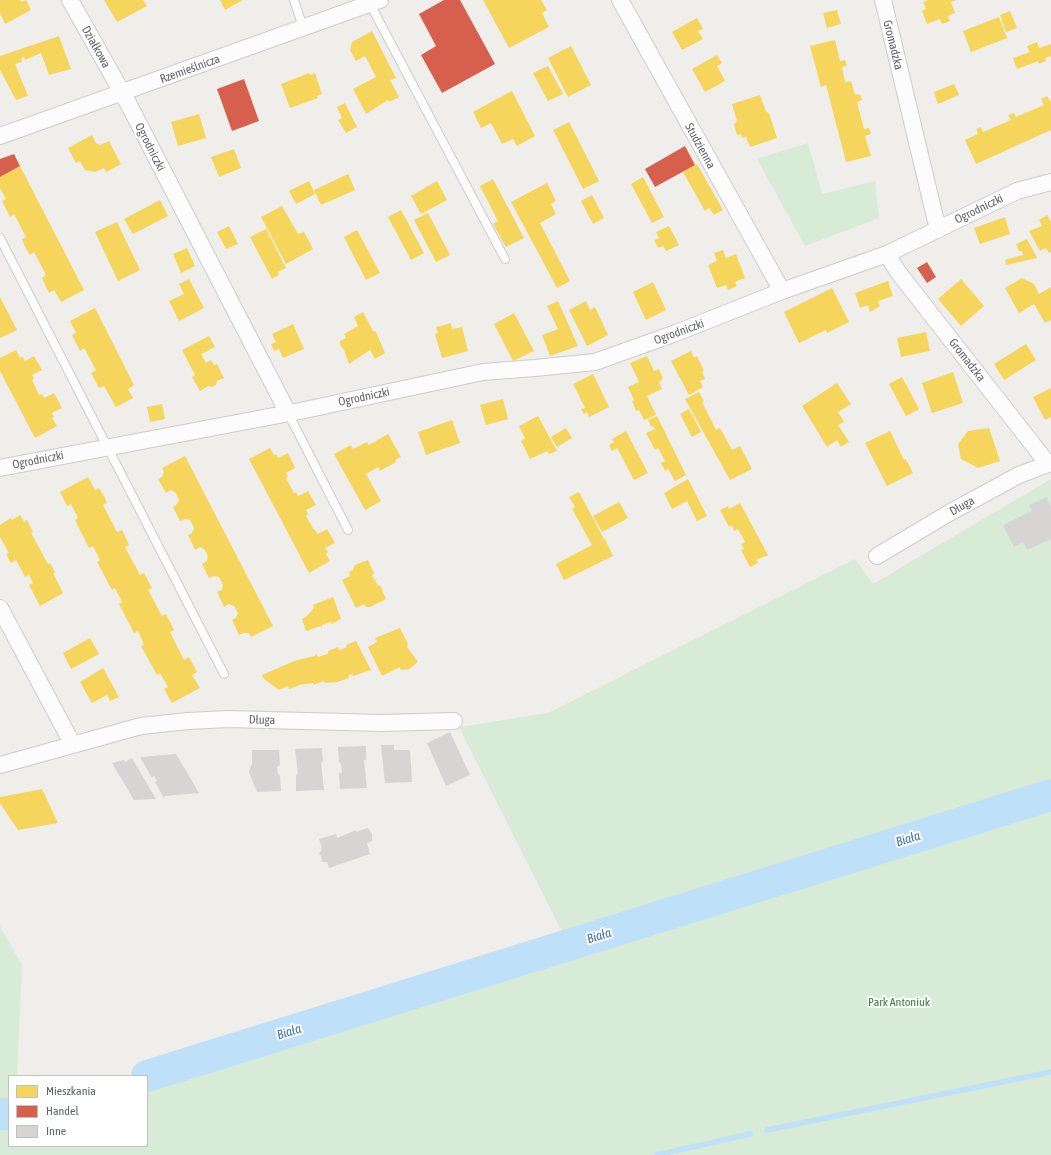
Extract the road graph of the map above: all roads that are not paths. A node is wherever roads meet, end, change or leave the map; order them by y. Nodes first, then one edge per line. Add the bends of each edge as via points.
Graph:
1 (70, 0) edge
2 (294, 0) edge
3 (620, 0) edge
4 (883, 0) edge
5 (375, 2) edge
6 (303, 27) junction
7 (122, 94) junction
8 (0, 136) edge
9 (1051, 182) edge
10 (938, 230) junction
11 (0, 238) edge
12 (887, 254) junction
13 (504, 259) dead end
14 (782, 292) junction
15 (288, 413) junction
16 (107, 447) junction
17 (1050, 464) edge
18 (0, 468) edge
19 (348, 530) dead end
20 (877, 556) dead end
21 (0, 608) edge
22 (224, 674) dead end
23 (454, 721) dead end
24 (73, 746) junction
25 (0, 765) edge

1 - 7 street, Działkowa
2 - 6 lane
3 - 14 street, Studzienna
4 - 10 street, Gromadzka
5 - 6 street, Rzemieślnicza
5 - 13 lane
6 - 7 street, Rzemieślnicza
7 - 8 street, Rzemieślnicza
7 - 15 street, Ogrodniczki
9 - 10 street, Ogrodniczki via 1017,191
10 - 12 street, Ogrodniczki
11 - 16 lane
12 - 14 street, Ogrodniczki
12 - 17 street, Gromadzka via 898,272
14 - 15 street, Ogrodniczki via 595,362 482,372
15 - 16 street, Ogrodniczki
15 - 19 lane
16 - 18 street, Ogrodniczki
16 - 22 lane
17 - 20 street, Długa via 1019,476 949,513
21 - 24 street
23 - 24 street, Długa via 382,723 228,719 141,726
24 - 25 street, Długa

